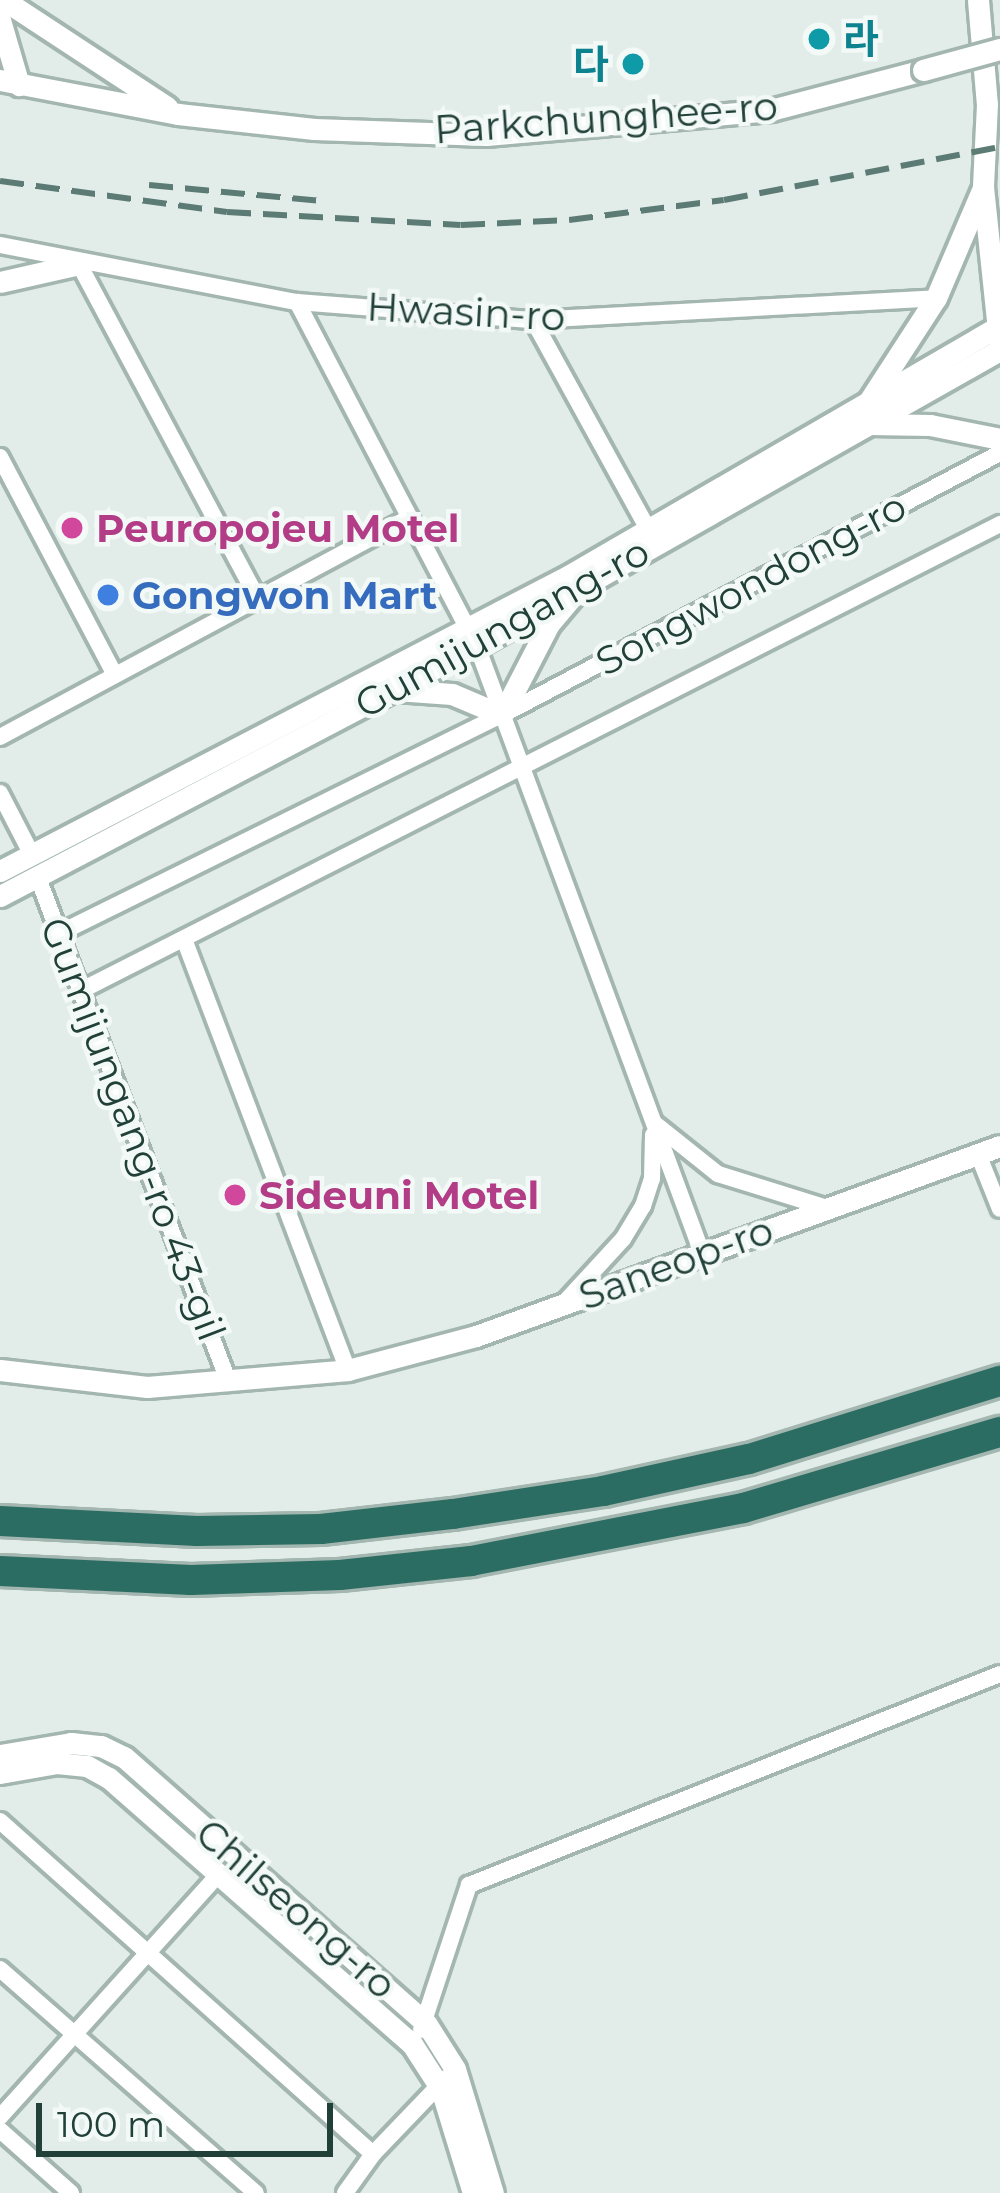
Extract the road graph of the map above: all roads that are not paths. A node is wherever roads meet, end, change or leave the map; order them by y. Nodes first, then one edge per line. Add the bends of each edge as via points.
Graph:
1 (4, 0) edge
2 (978, 0) edge
3 (0, 20) edge
4 (0, 46) edge
5 (1000, 49) edge
6 (10, 83) edge
7 (987, 104) junction
8 (178, 114) junction
9 (983, 187) junction
10 (1000, 208) edge
11 (0, 245) edge
12 (79, 264) junction
13 (0, 282) edge
14 (936, 298) junction
15 (297, 302) junction
16 (533, 320) junction
17 (999, 337) edge
18 (869, 412) junction
19 (1000, 439) edge
20 (1000, 453) edge
21 (0, 457) edge
22 (410, 517) junction
23 (1000, 524) edge
24 (648, 529) junction
25 (581, 585) junction
26 (258, 598) junction
27 (472, 637) junction
28 (116, 675) junction
29 (391, 690) junction
30 (502, 715) junction
31 (0, 736) edge
32 (521, 767) junction
33 (0, 794) edge
34 (34, 864) junction
35 (0, 871) edge
36 (0, 896) edge
37 (60, 933) junction
38 (184, 939) junction
39 (82, 990) junction
40 (654, 1122) junction
41 (995, 1147) edge
42 (827, 1208) junction
43 (1000, 1209) edge
44 (702, 1253) junction
45 (564, 1304) junction
46 (0, 1370) edge
47 (348, 1370) junction
48 (1000, 1381) edge
49 (230, 1383) junction
50 (1000, 1432) edge
51 (0, 1521) edge
52 (0, 1571) edge
53 (1000, 1674) edge
54 (0, 1755) edge
55 (0, 1773) edge
56 (0, 1821) edge
57 (219, 1874) junction
58 (148, 1954) junction
59 (0, 1969) edge
60 (426, 2024) junction
61 (75, 2035) junction
62 (412, 2044) junction
63 (455, 2069) junction
64 (439, 2086) junction
65 (0, 2117) edge
66 (0, 2130) edge
67 (373, 2154) junction
68 (71, 2193) edge
69 (256, 2193) edge
70 (345, 2193) edge
71 (473, 2193) edge
72 (493, 2193) edge

1 - 8 street
2 - 7 street
3 - 6 street
4 - 6 street
5 - 8 street, Parkchunghee-ro, bridge via 771,110 486,135
6 - 8 street, Parkchunghee-ro
7 - 9 street
7 - 10 street
9 - 14 street
9 - 17 street
11 - 12 street, Hwasin-ro
12 - 13 street
12 - 15 street, Hwasin-ro
12 - 26 street
14 - 16 street, Hwasin-ro
14 - 18 street
15 - 16 street, Hwasin-ro
15 - 22 street
16 - 24 street, Gumijungang-ro
17 - 18 street, Gumijungang-ro
18 - 19 street
18 - 24 street, Gumijungang-ro
18 - 25 street, Gumijungang-ro
20 - 30 street, Songwondong-ro
21 - 28 street
22 - 26 street
22 - 27 street
23 - 32 street, Songwondong-ro
24 - 27 street, Gumijungang-ro
25 - 27 street, Gumijungang-ro
25 - 30 street via 549,624
26 - 28 street
27 - 29 street, Gumijungang-ro
27 - 30 street
27 - 34 street, Gumijungang-ro
28 - 31 street
29 - 30 street via 452,694
29 - 34 street, Gumijungang-ro
30 - 32 street
30 - 37 street, Songwondong-ro
32 - 38 street, Songwondong-ro
32 - 40 street
33 - 34 street, Gumijungang-ro 43-gil
34 - 35 street, Gumijungang-ro
34 - 36 street, Gumijungang-ro
34 - 37 street, Gumijungang-ro 43-gil
37 - 39 street, Gumijungang-ro 43-gil
38 - 39 street, Songwondong-ro
38 - 47 street
39 - 49 street, Gumijungang-ro 43-gil
40 - 42 street via 718,1174
40 - 44 street
40 - 45 street via 643,1206
41 - 42 street, Saneop-ro
41 - 43 street
42 - 44 street, Saneop-ro
44 - 45 street, Saneop-ro
45 - 47 street, Saneop-ro
46 - 49 street, Saneop-ro via 105,1385
47 - 49 street, Saneop-ro
48 - 51 highway via 749,1459 453,1514 197,1532
50 - 52 highway via 743,1508 471,1561 191,1580
53 - 60 street via 469,1885
54 - 60 street, Chilseong-ro via 71,1743 124,1757
55 - 57 street, Chilseong-ro via 87,1766
56 - 58 street
57 - 58 street
57 - 62 street, Chilseong-ro
58 - 61 street
58 - 67 street
59 - 61 street
60 - 62 street
60 - 63 street, Chilseong-ro
61 - 65 street
61 - 69 street
62 - 64 street, Chilseong-ro
63 - 64 street
63 - 72 street, Chilseong-ro
64 - 67 street
64 - 71 street, Chilseong-ro
66 - 68 street
67 - 70 street

